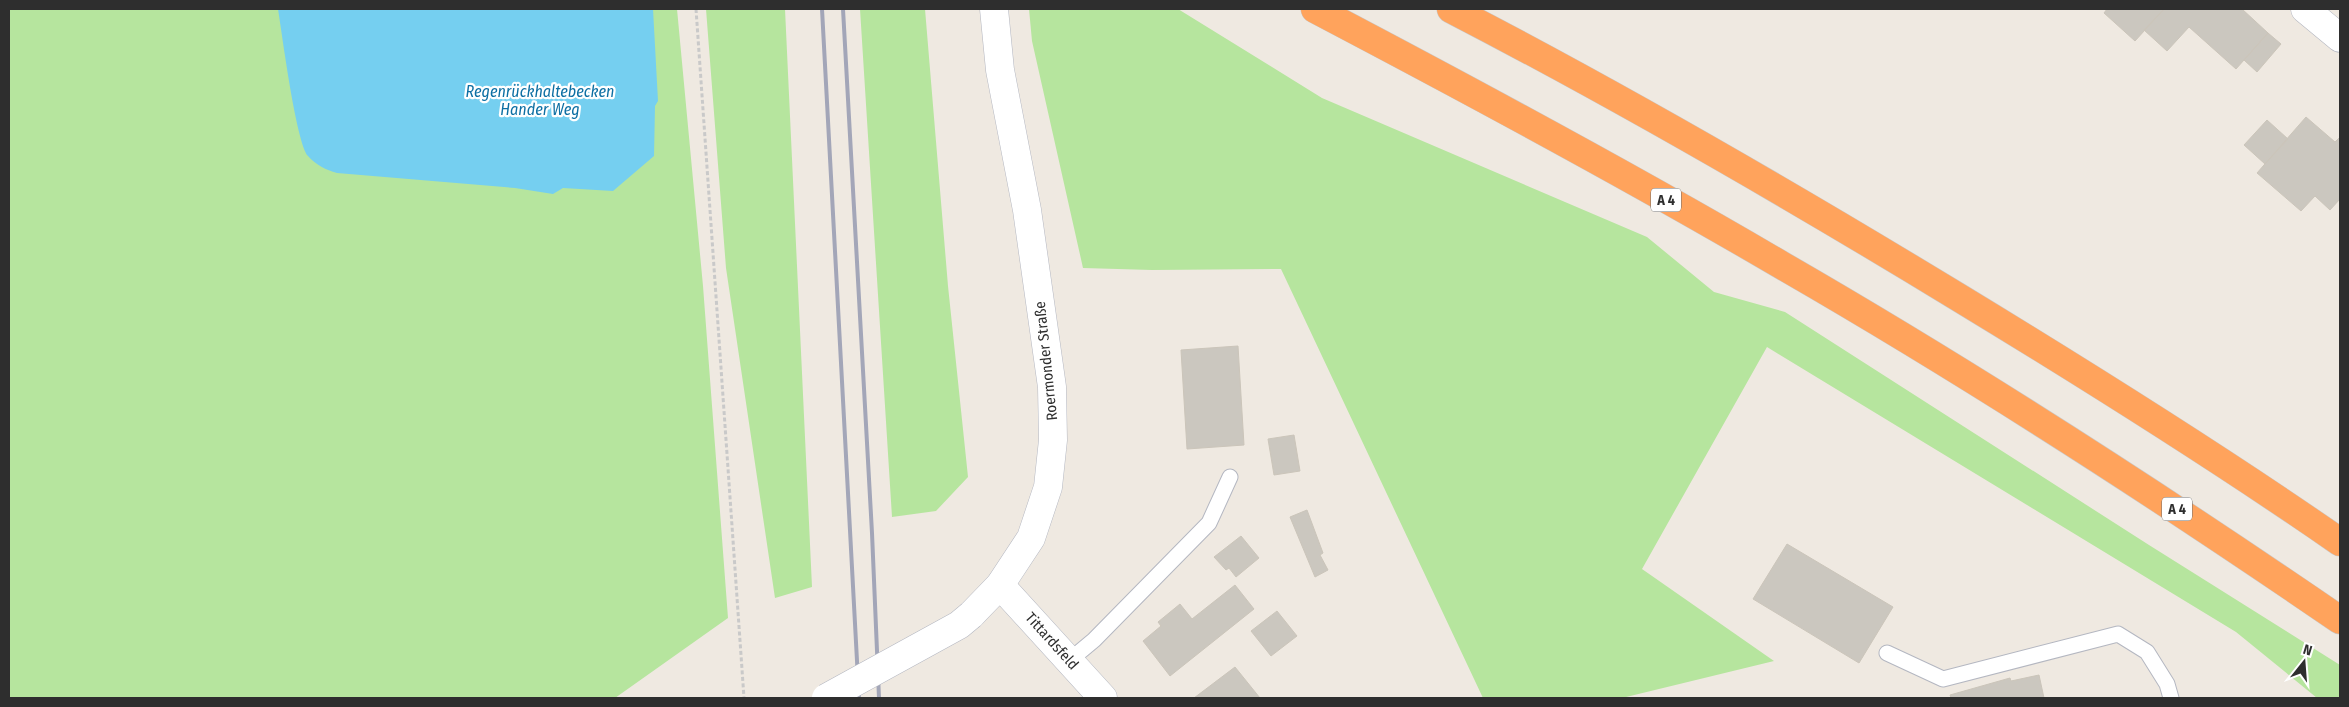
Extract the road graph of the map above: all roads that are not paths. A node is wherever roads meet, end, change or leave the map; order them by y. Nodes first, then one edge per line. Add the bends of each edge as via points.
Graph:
1 (994, 9) edge
2 (1315, 9) edge
3 (1451, 9) edge
4 (2306, 9) edge
5 (2340, 38) edge
6 (1230, 477) dead end
7 (2340, 542) edge
8 (1000, 585) junction
9 (2340, 620) edge
10 (1887, 653) dead end
11 (1070, 660) junction
12 (826, 698) edge
13 (1103, 698) edge
14 (2170, 698) edge

1 - 8 main road, Roermonder Straße via 1000,70 1027,210 1052,387 1054,440 1048,487 1031,538
2 - 9 highway, A 4 via 1497,104 1784,266 2010,403
3 - 7 highway via 1823,214 2084,374 2240,473
4 - 5 main road
6 - 11 lane via 1209,524
8 - 11 main road, Tittardsfeld
8 - 12 main road, Roermonder Straße, bridge via 959,625
10 - 14 lane via 1943,679 2118,634 2147,652 2167,684
11 - 13 main road, Tittardsfeld

